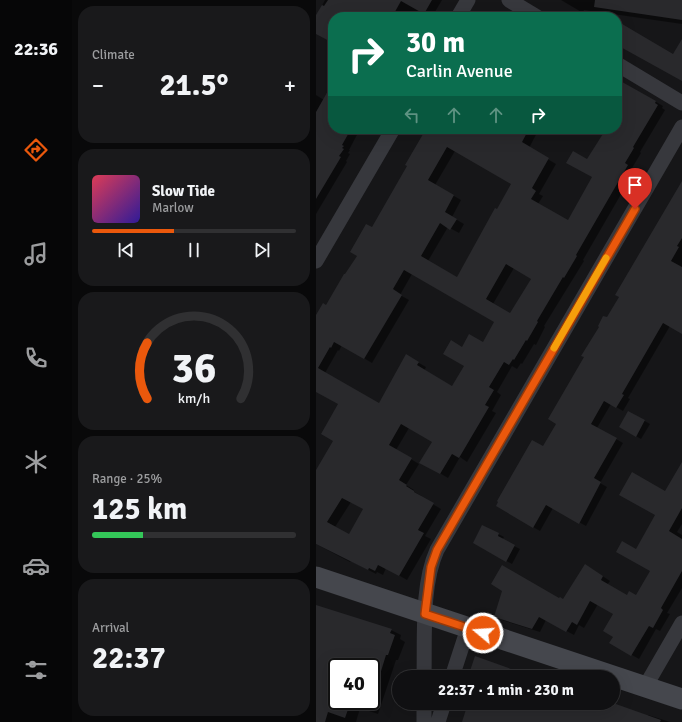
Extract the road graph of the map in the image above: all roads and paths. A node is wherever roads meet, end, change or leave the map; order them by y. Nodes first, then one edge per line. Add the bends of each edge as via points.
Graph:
1 (468, 0) edge
2 (508, 0) edge
3 (461, 12) edge
4 (528, 12) edge
5 (622, 67) edge
6 (682, 103) edge
7 (682, 127) edge
8 (389, 134) edge
9 (316, 261) edge
10 (316, 577) edge
11 (425, 614) junction
12 (682, 623) edge
13 (468, 628) junction
14 (424, 670) edge
15 (454, 670) edge
16 (645, 686) junction
17 (682, 699) edge
18 (424, 710) edge
19 (442, 710) edge
20 (424, 722) edge
21 (438, 722) edge

1 - 3 street
2 - 4 street
5 - 6 street
7 - 11 street via 437,550 431,567
8 - 9 street
10 - 11 street
11 - 13 street
11 - 14 street
12 - 16 street
13 - 15 street
13 - 16 street
16 - 17 street
18 - 20 street
19 - 21 street

